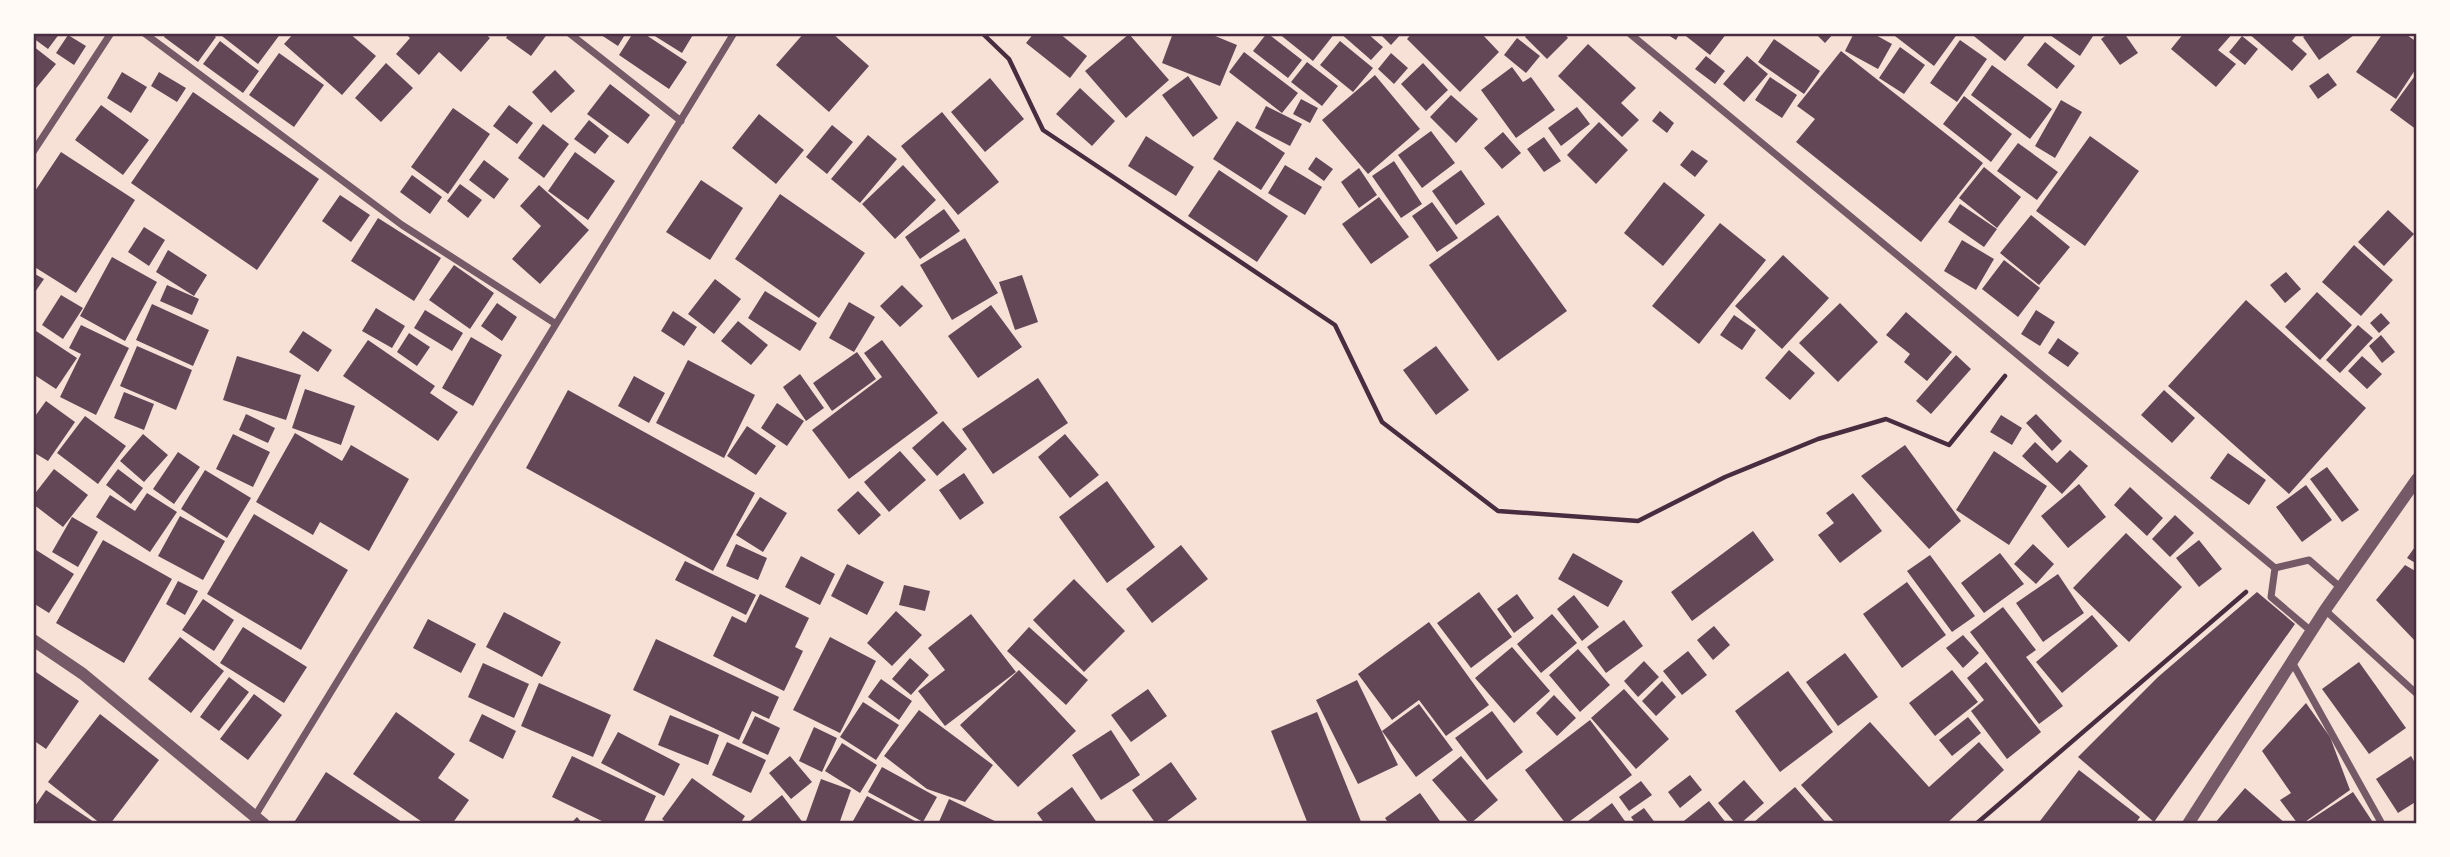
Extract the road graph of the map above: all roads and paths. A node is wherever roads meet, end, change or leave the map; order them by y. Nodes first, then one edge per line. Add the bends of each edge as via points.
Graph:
1 (111, 33) edge
2 (144, 33) edge
3 (569, 33) edge
4 (734, 33) edge
5 (982, 33) edge
6 (1629, 33) edge
7 (681, 121) junction
8 (33, 152) edge
9 (556, 324) junction
10 (2020, 357) junction
11 (2417, 479) edge
12 (2275, 568) junction
13 (2340, 587) junction
14 (2325, 610) junction
15 (2311, 631) junction
16 (33, 640) edge
17 (2292, 662) junction
18 (2417, 694) edge
19 (260, 820) edge
20 (1976, 824) edge
21 (2188, 824) edge
22 (2382, 824) edge

1 - 8 street
2 - 9 street via 402,225
3 - 7 street
4 - 7 street
5 - 10 path via 1009,60 1043,130 1335,326 1382,422 1498,511 1638,521 1725,477 1818,439 1886,419 1949,445
6 - 10 street
7 - 9 street
9 - 19 street
10 - 12 street
11 - 13 street
12 - 13 street via 2309,560
12 - 15 street via 2271,597
12 - 20 path
13 - 14 street
14 - 15 street
14 - 18 street
15 - 17 street
16 - 19 street via 83,674
17 - 21 street
17 - 22 street

